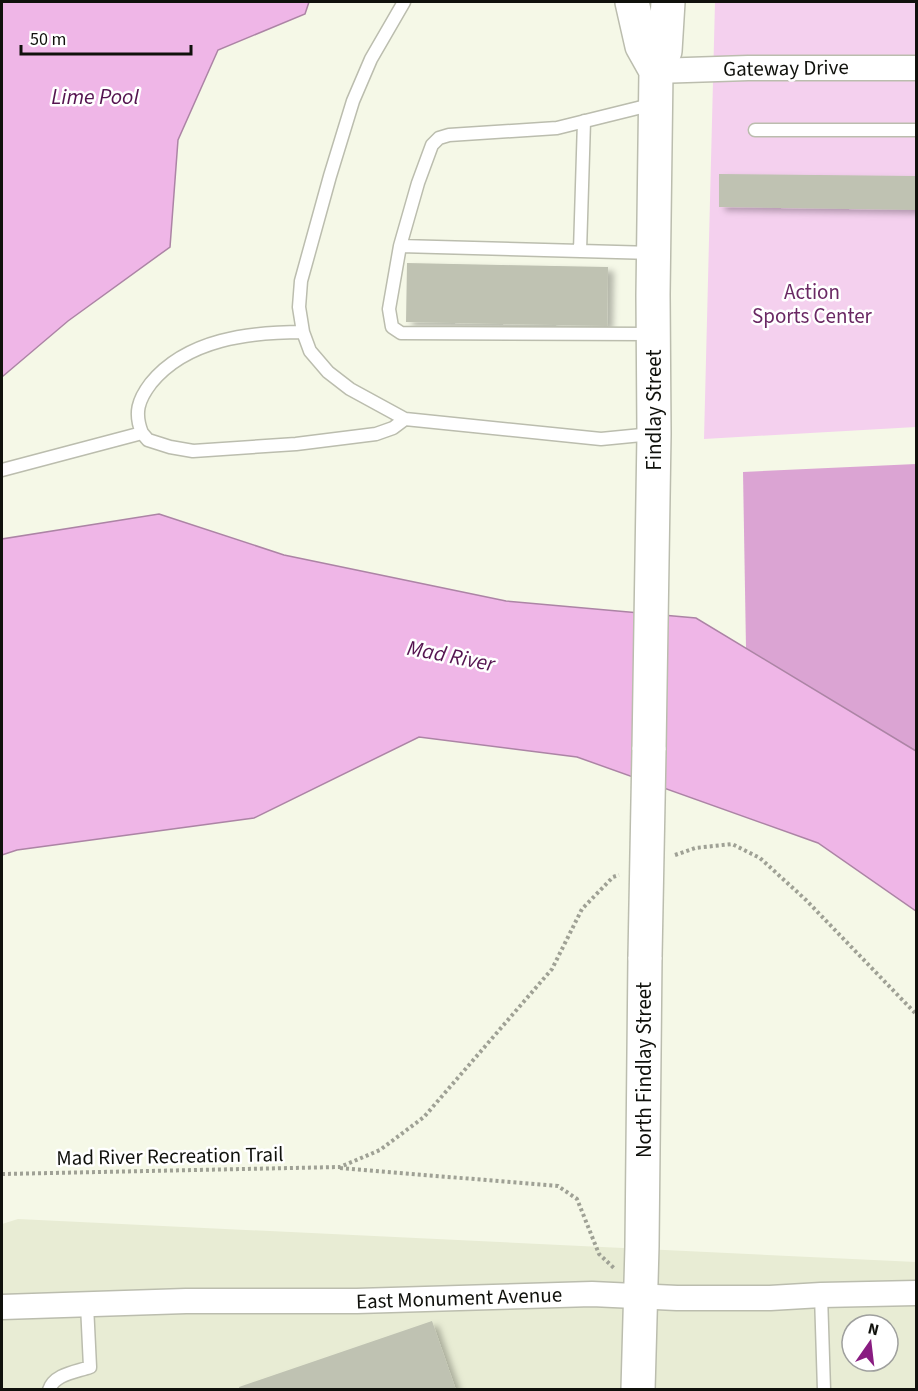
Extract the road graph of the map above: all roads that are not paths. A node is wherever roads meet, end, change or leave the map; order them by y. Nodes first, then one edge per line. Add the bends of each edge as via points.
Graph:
1 (404, 2) edge
2 (632, 2) edge
3 (668, 2) edge
4 (916, 68) edge
5 (656, 70) junction
6 (656, 104) junction
7 (584, 121) junction
8 (755, 130) dead end
9 (916, 130) edge
10 (400, 246) junction
11 (580, 251) junction
12 (654, 253) junction
13 (303, 332) junction
14 (654, 334) junction
15 (405, 419) junction
16 (142, 433) junction
17 (654, 434) junction
18 (2, 470) edge
19 (650, 750) joint
20 (916, 1293) edge
21 (822, 1295) junction
22 (641, 1296) junction
23 (87, 1305) junction
24 (2, 1307) edge
25 (49, 1389) edge
26 (638, 1389) edge
27 (824, 1389) edge

1 - 13 lane via 371,59 353,101 330,176 301,281
2 - 5 main road, Findlay Street via 642,46
3 - 5 main road, Findlay Street via 664,51
4 - 5 street, Gateway Drive
5 - 6 main road, Findlay Street
6 - 7 lane
6 - 12 main road, Findlay Street
7 - 10 lane via 557,128 439,138 432,145 422,171
7 - 11 lane
8 - 9 lane
10 - 11 lane
10 - 14 lane via 389,318 392,327 401,333
11 - 12 lane
12 - 14 main road, Findlay Street
13 - 15 lane via 310,351 328,372 350,389
13 - 16 lane via 238,337 196,349 176,360 143,393 137,409
14 - 17 main road, Findlay Street
15 - 16 lane via 376,434 193,451 147,440
15 - 17 lane via 601,439
16 - 18 lane
17 - 19 main road, Findlay Street
19 - 22 main road, North Findlay Street, bridge
20 - 21 street, East Monument Avenue
21 - 22 street, East Monument Avenue
21 - 27 lane
22 - 23 street, East Monument Avenue
22 - 26 main road, North Findlay Street
23 - 24 street, East Monument Avenue
23 - 25 lane via 90,1367 57,1378

